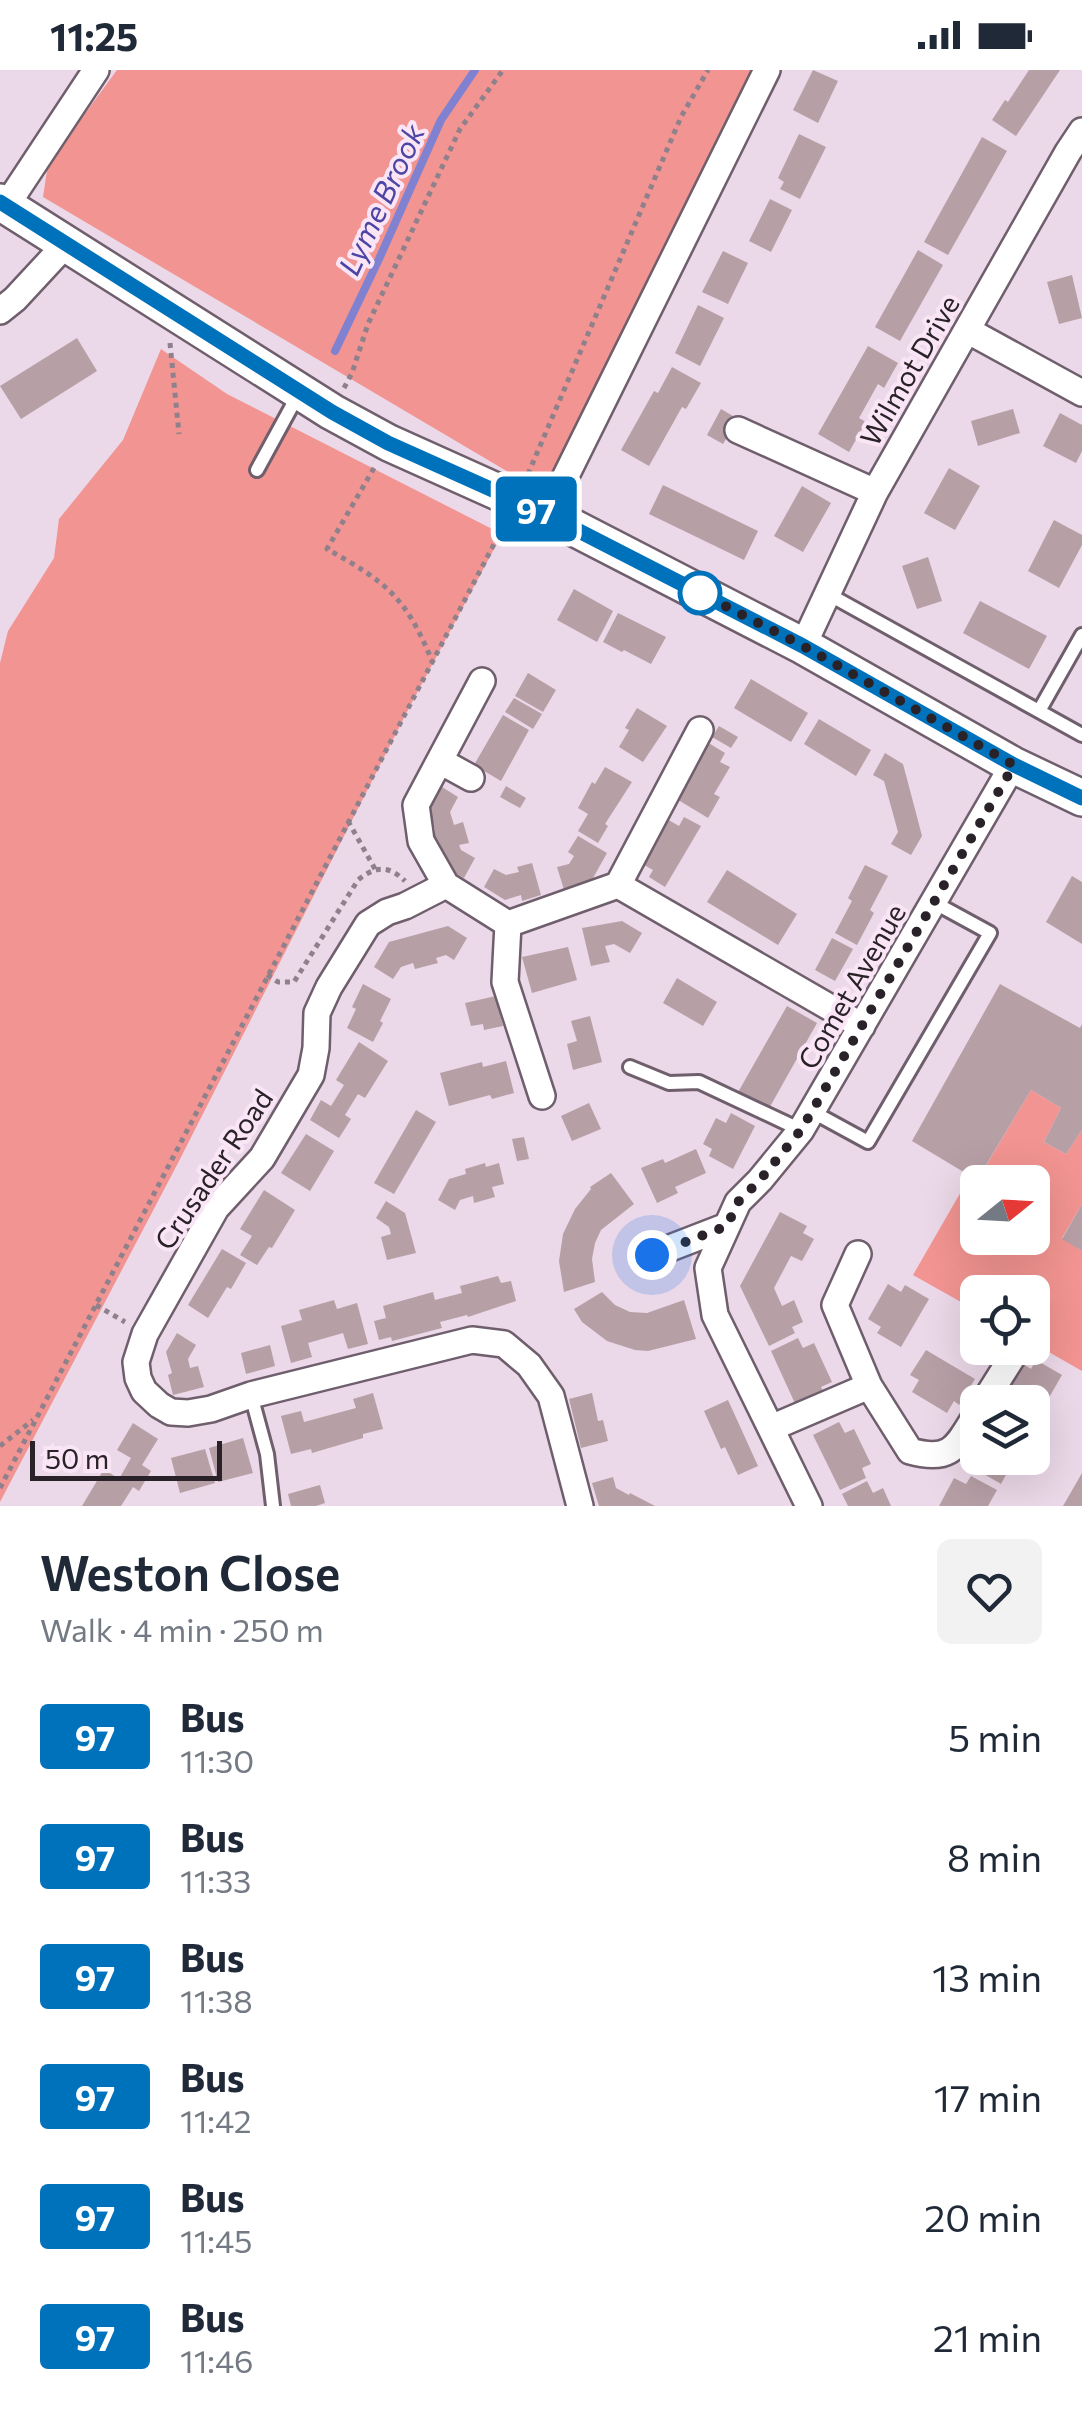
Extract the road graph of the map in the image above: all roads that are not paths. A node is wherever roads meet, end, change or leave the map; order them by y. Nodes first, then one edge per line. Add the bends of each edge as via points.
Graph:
1 (96, 70) edge
2 (767, 70) edge
3 (1082, 131) edge
4 (3, 204) edge
5 (66, 244) junction
6 (0, 311) edge
7 (966, 330) junction
8 (299, 392) junction
9 (1082, 393) edge
10 (738, 430) dead end
11 (257, 470) dead end
12 (875, 492) junction
13 (532, 507) junction
14 (828, 594) junction
15 (1082, 635) edge
16 (803, 646) junction
17 (482, 681) dead end
18 (1039, 712) junction
19 (700, 730) dead end
20 (1082, 735) edge
21 (440, 761) junction
22 (1014, 765) junction
23 (471, 778) dead end
24 (1082, 798) edge
25 (446, 885) junction
26 (618, 885) junction
27 (935, 903) junction
28 (508, 924) junction
29 (862, 1026) junction
30 (630, 1066) dead end
31 (542, 1096) dead end
32 (807, 1121) junction
33 (727, 1226) junction
34 (858, 1254) dead end
35 (652, 1255) dead end
36 (869, 1386) junction
37 (250, 1395) junction
38 (771, 1428) junction
39 (960, 1440) edge
40 (273, 1506) edge
41 (580, 1506) edge
42 (809, 1506) edge

1 - 4 street
2 - 13 street
3 - 7 street, Wilmot Drive
4 - 5 main road
5 - 6 street
5 - 8 main road
7 - 9 street
7 - 12 street, Wilmot Drive
8 - 11 lane
8 - 13 main road via 388,443
10 - 12 street
12 - 14 street, Wilmot Drive
13 - 16 main road
14 - 16 street, Wilmot Drive
14 - 18 lane
15 - 18 lane
16 - 22 main road
17 - 21 street
18 - 20 lane
19 - 26 street
21 - 23 street
21 - 25 street via 416,805 421,841
22 - 24 main road
22 - 27 street, Comet Avenue
25 - 28 street
25 - 37 street, Crusader Road via 368,924 316,1013 310,1076 262,1158 216,1208 144,1334 136,1362 140,1384 171,1412 211,1409
26 - 28 street
26 - 29 street
27 - 29 street, Comet Avenue
27 - 32 lane via 990,932 868,1142
28 - 31 street via 505,982
29 - 32 street, Comet Avenue
30 - 32 lane via 669,1083 699,1082
32 - 33 street, Comet Avenue via 738,1202
33 - 35 street
33 - 38 street, Comet Avenue via 708,1268 715,1315
34 - 36 street via 835,1305
36 - 38 street
36 - 39 street via 910,1450 931,1457
37 - 40 lane via 268,1454
37 - 41 street, Crusader Road via 472,1340 504,1344 551,1396
38 - 42 street, Comet Avenue

